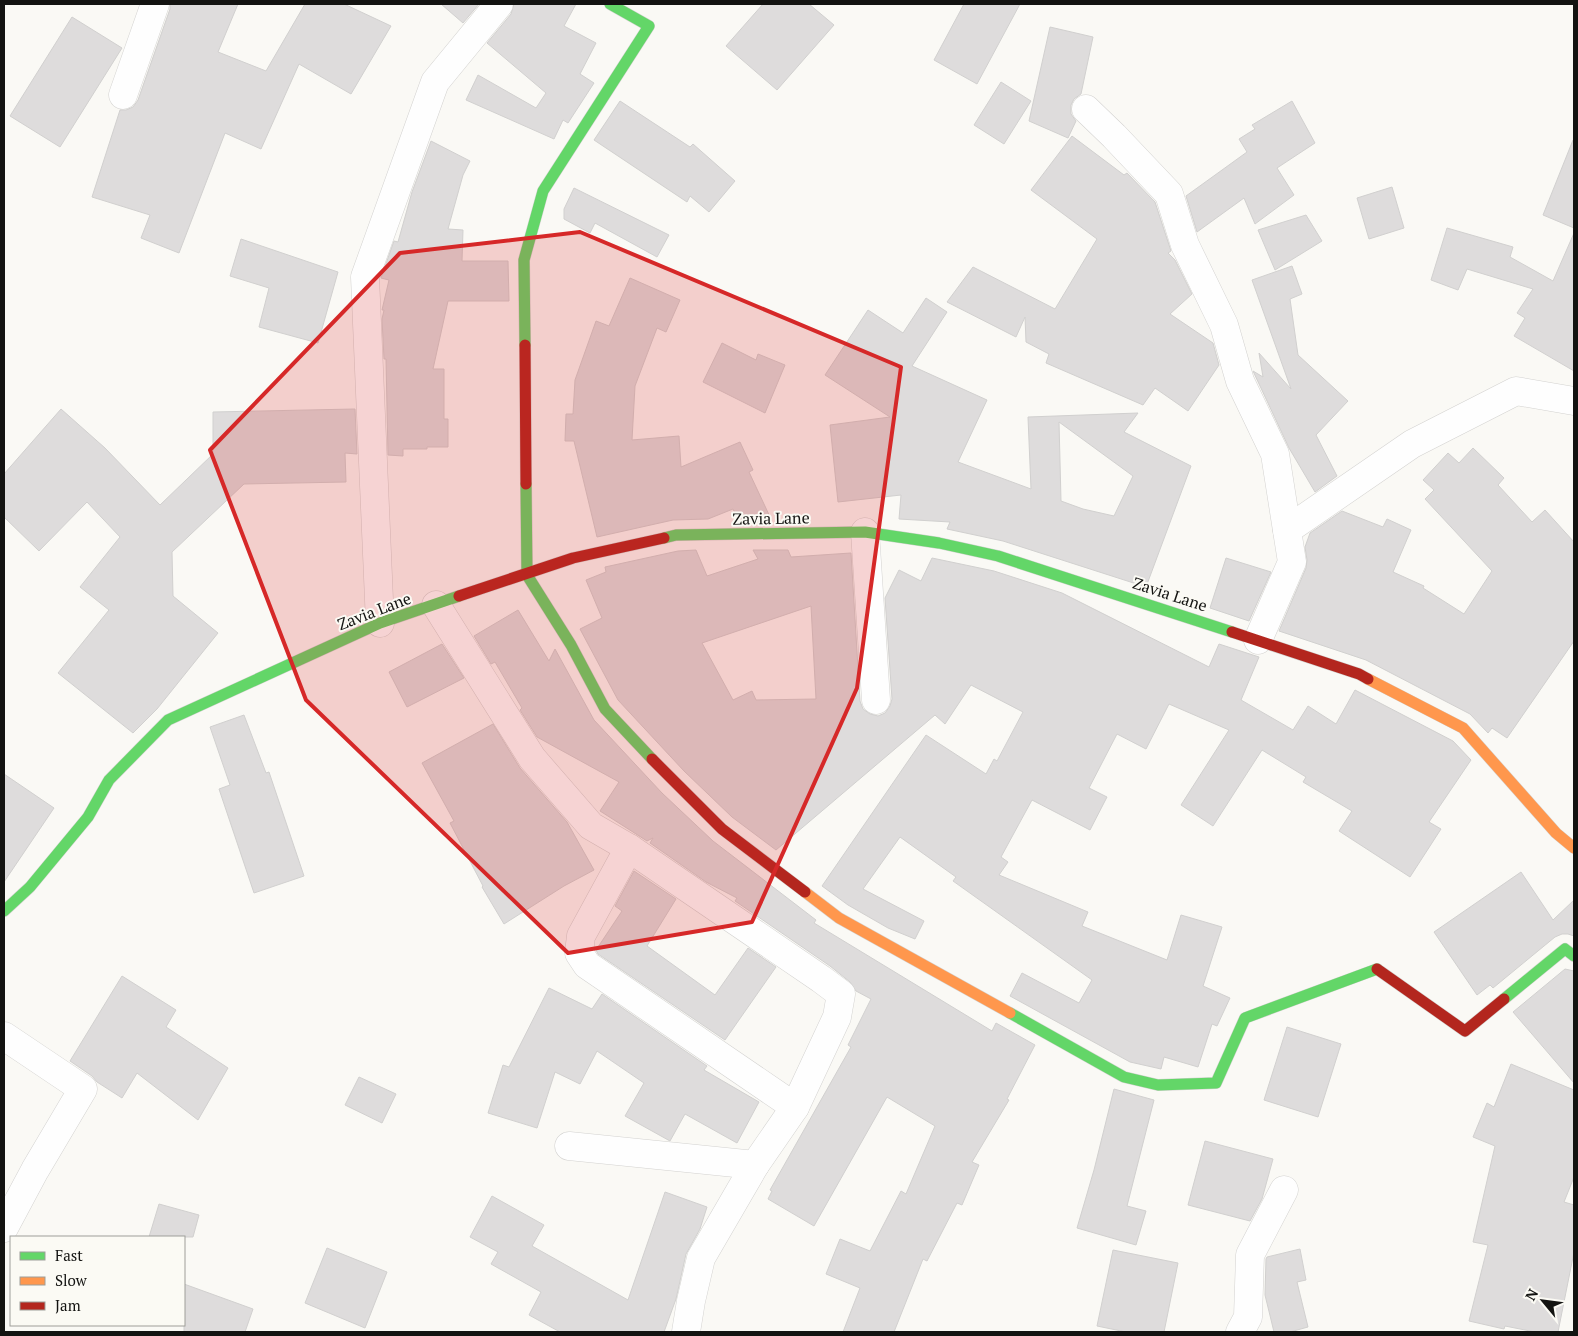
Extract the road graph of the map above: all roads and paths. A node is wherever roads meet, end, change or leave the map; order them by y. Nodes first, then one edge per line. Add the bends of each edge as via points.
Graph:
1 (155, 4) edge
2 (499, 4) edge
3 (610, 4) edge
4 (123, 95) dead end
5 (1086, 109) dead end
6 (1574, 401) edge
7 (1287, 530) junction
8 (866, 532) junction
9 (527, 575) junction
10 (436, 605) junction
11 (380, 623) junction
12 (1258, 640) junction
13 (876, 700) dead end
14 (629, 848) junction
15 (1574, 848) edge
16 (4, 911) edge
17 (1574, 956) edge
18 (4, 1036) edge
19 (795, 1107) junction
20 (569, 1146) dead end
21 (755, 1165) junction
22 (1284, 1190) dead end
23 (4, 1228) edge
24 (686, 1332) edge
25 (1240, 1332) edge

1 - 4 street
2 - 11 street via 435,82 366,277
3 - 9 street via 649,26 543,191 524,260
5 - 7 street via 1169,194 1185,245 1224,325 1240,381 1275,454
6 - 7 street via 1516,390 1412,444
7 - 12 street via 1292,562
8 - 9 street, Zavia Lane via 676,535 573,558
8 - 12 street, Zavia Lane via 998,556
8 - 13 street
9 - 10 street, Zavia Lane
9 - 17 street via 571,645 605,709 722,829 839,918 1124,1076 1158,1085 1216,1083 1245,1018 1376,968 1465,1031 1565,950
10 - 11 street, Zavia Lane
10 - 14 street via 532,758 591,826
11 - 16 street, Zavia Lane via 168,720 110,780 88,817 30,887
12 - 15 street, Zavia Lane via 1359,674 1463,728 1556,833
14 - 19 street via 841,994 837,1017
14 - 19 street via 581,936 579,953 587,965
18 - 23 street via 82,1089
19 - 21 street
20 - 21 street
21 - 24 street via 700,1258
22 - 25 street via 1250,1255 1248,1317

